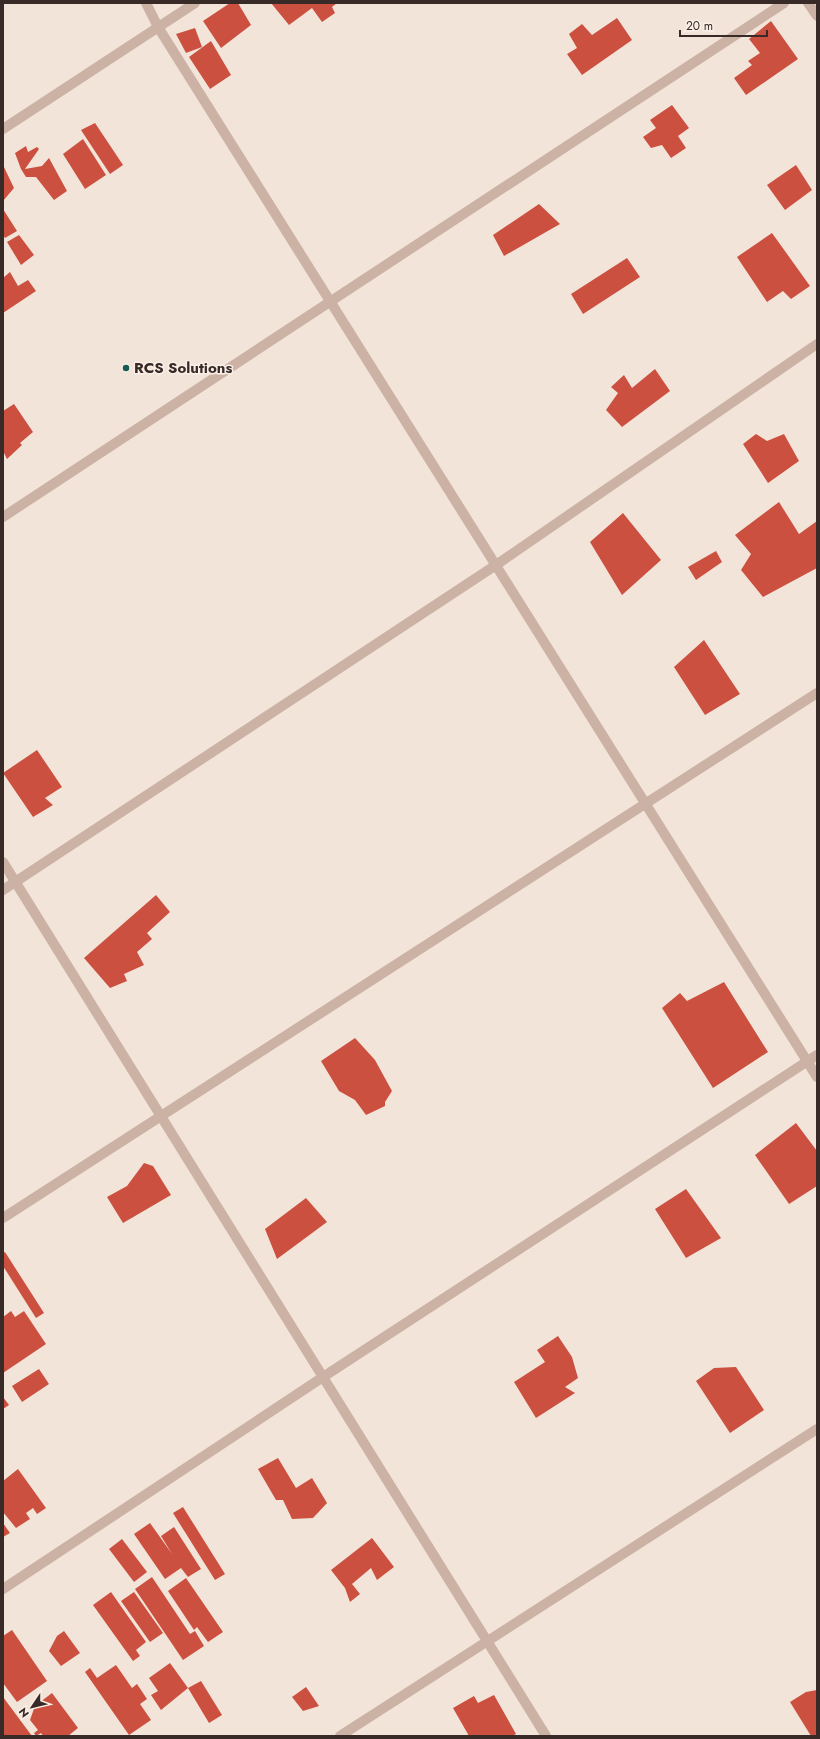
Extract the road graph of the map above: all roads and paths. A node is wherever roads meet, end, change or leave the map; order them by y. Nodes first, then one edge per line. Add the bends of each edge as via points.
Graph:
1 (146, 3) edge
2 (195, 3) edge
3 (784, 3) edge
4 (808, 3) edge
5 (817, 16) edge
6 (158, 26) junction
7 (3, 129) edge
8 (331, 301) junction
9 (817, 344) edge
10 (3, 517) edge
11 (496, 565) junction
12 (817, 693) edge
13 (646, 804) junction
14 (3, 862) edge
15 (15, 882) junction
16 (3, 890) edge
17 (817, 1055) edge
18 (807, 1062) junction
19 (817, 1077) edge
20 (162, 1117) junction
21 (3, 1218) edge
22 (323, 1376) junction
23 (817, 1429) edge
24 (3, 1589) edge
25 (487, 1640) junction
26 (340, 1736) edge
27 (546, 1736) edge

1 - 6 street
2 - 6 street
3 - 8 street
4 - 5 street
6 - 7 street
6 - 8 street
8 - 10 street
8 - 11 street
9 - 11 street
11 - 13 street
11 - 15 street
12 - 13 street
13 - 18 street
13 - 20 street
14 - 15 street
15 - 16 street
15 - 20 street
17 - 18 street
18 - 19 street
18 - 22 street
20 - 21 street
20 - 22 street
22 - 24 street
22 - 25 street
23 - 25 street
25 - 26 street
25 - 27 street

